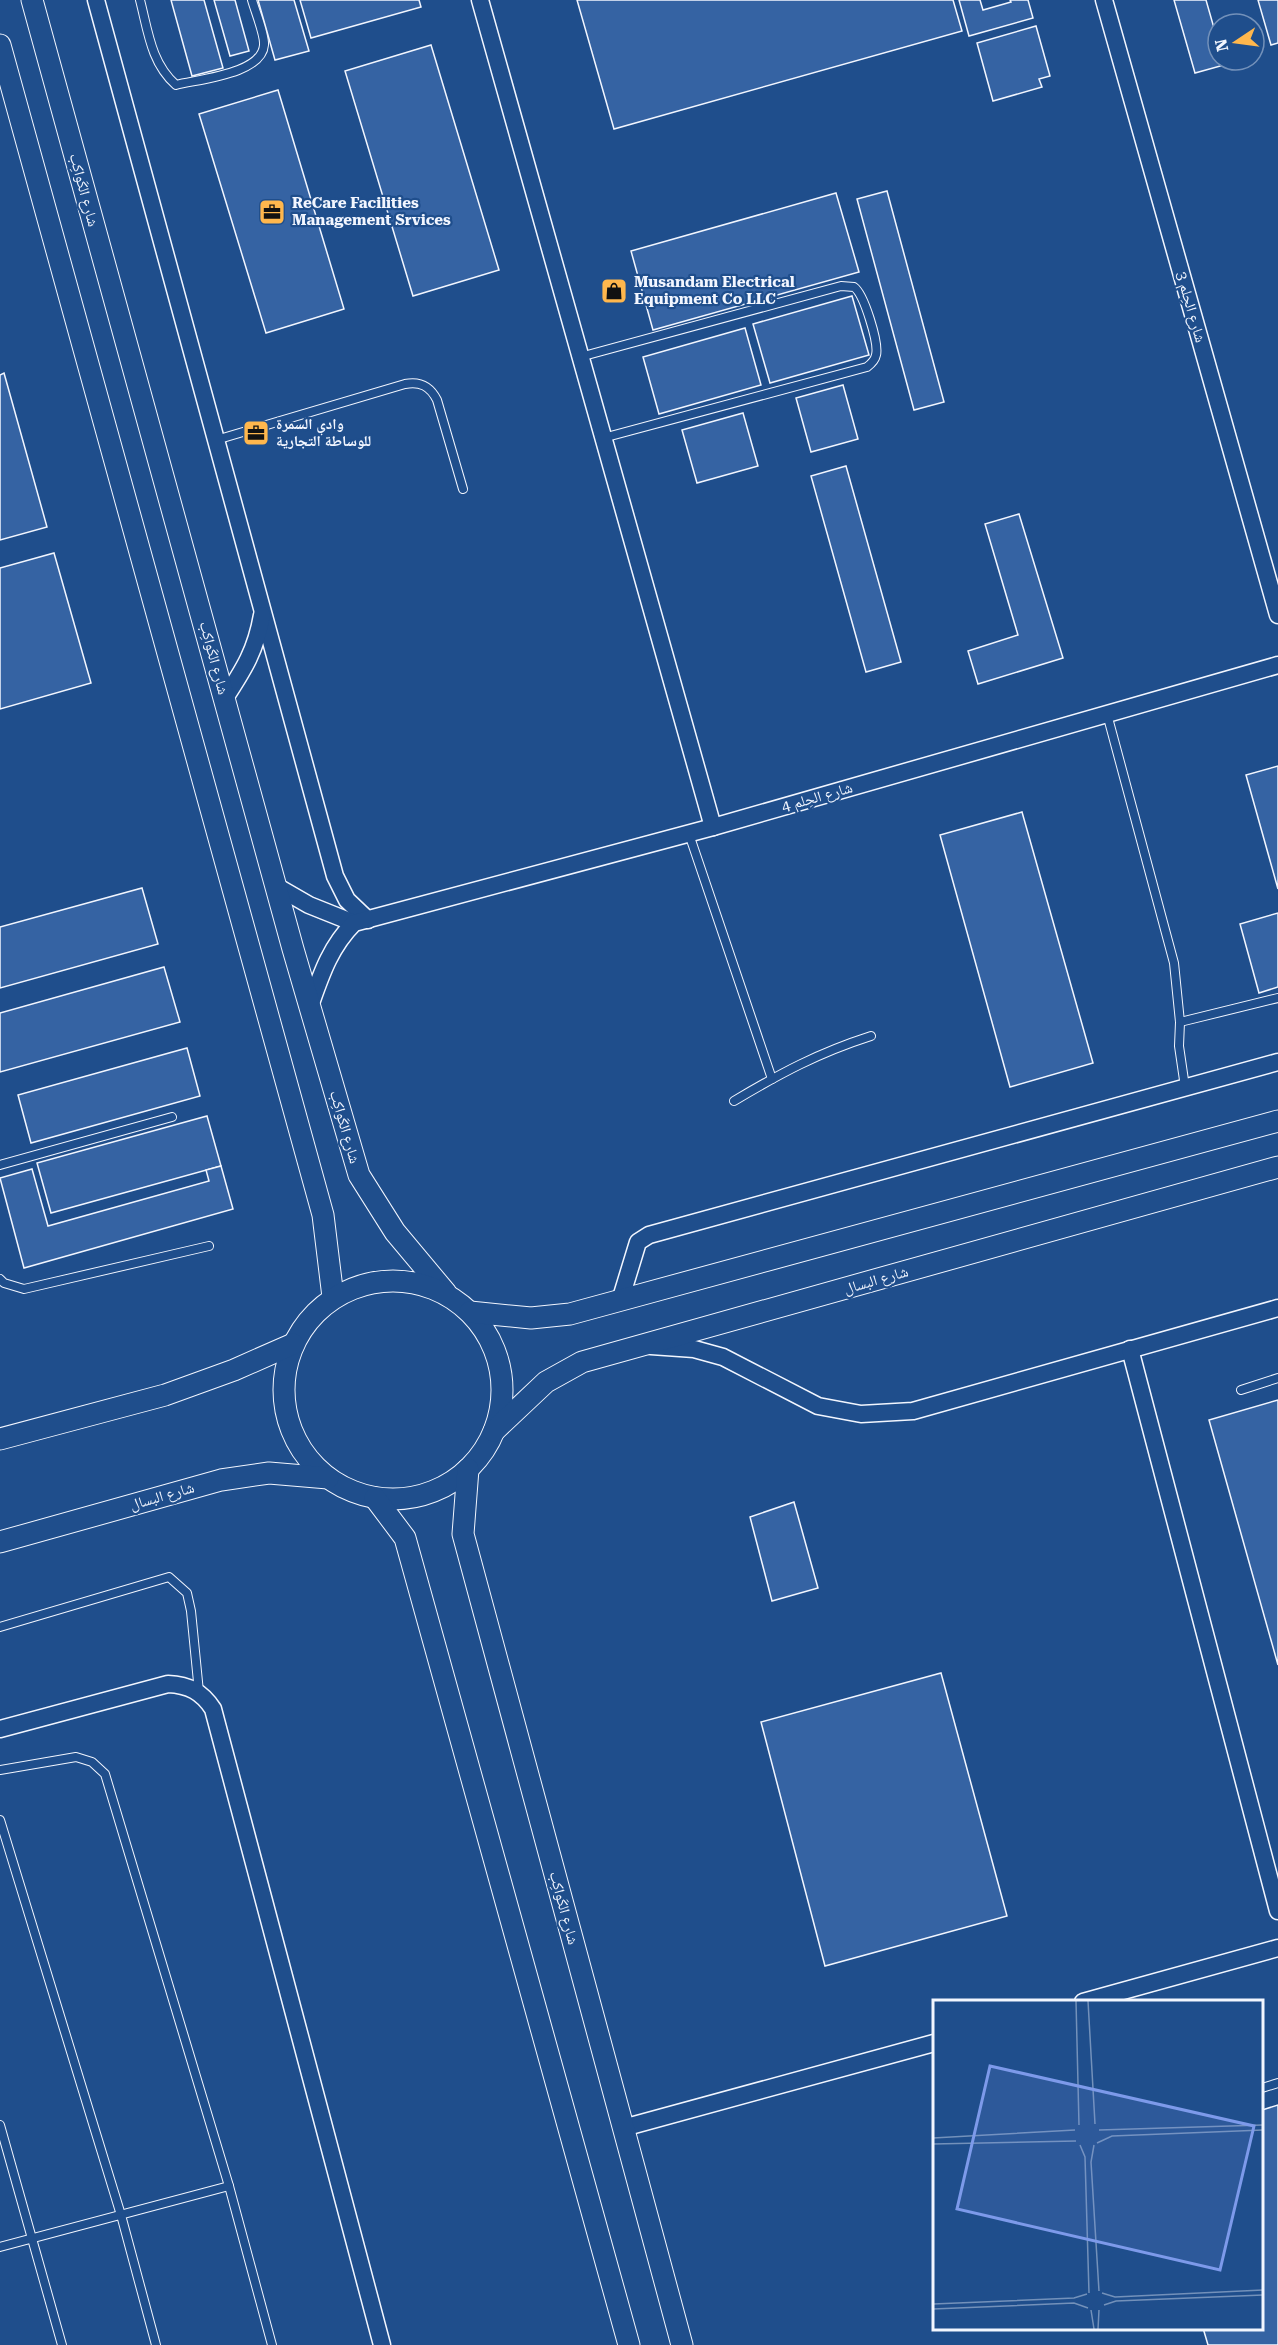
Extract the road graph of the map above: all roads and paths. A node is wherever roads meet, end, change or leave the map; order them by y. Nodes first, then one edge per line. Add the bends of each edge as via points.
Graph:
1 (32, 0) edge
2 (96, 0) edge
3 (140, 0) edge
4 (252, 0) edge
5 (480, 0) edge
6 (1104, 0) edge
7 (0, 45) edge
8 (580, 357) junction
9 (603, 438) junction
10 (216, 440) junction
11 (463, 489) dead end
12 (262, 609) junction
13 (1278, 615) edge
14 (1278, 664) edge
15 (225, 698) junction
16 (1107, 714) junction
17 (713, 827) junction
18 (689, 834) junction
19 (276, 886) junction
20 (361, 922) junction
21 (1278, 998) edge
22 (310, 1006) junction
23 (1180, 1022) junction
24 (871, 1036) dead end
25 (1278, 1062) edge
26 (771, 1079) junction
27 (1185, 1087) junction
28 (734, 1101) dead end
29 (172, 1117) dead end
30 (1278, 1121) edge
31 (0, 1164) edge
32 (1278, 1167) edge
33 (209, 1246) dead end
34 (0, 1279) edge
35 (446, 1293) junction
36 (333, 1297) junction
37 (620, 1301) junction
38 (1278, 1308) edge
39 (470, 1312) junction
40 (293, 1344) junction
41 (645, 1345) junction
42 (1130, 1349) junction
43 (1278, 1377) edge
44 (1241, 1390) dead end
45 (494, 1431) junction
46 (0, 1439) edge
47 (468, 1469) junction
48 (328, 1478) junction
49 (375, 1498) junction
50 (0, 1542) edge
51 (0, 1627) edge
52 (199, 1692) junction
53 (0, 1729) edge
54 (0, 1770) edge
55 (0, 1820) edge
56 (1278, 1911) edge
57 (1278, 1948) edge
58 (1087, 2000) edge
59 (933, 2043) edge
60 (1278, 2083) edge
61 (1263, 2088) edge
62 (0, 2125) edge
63 (623, 2128) junction
64 (229, 2186) junction
65 (121, 2215) junction
66 (32, 2238) junction
67 (0, 2247) edge
68 (62, 2345) edge
69 (156, 2345) edge
70 (272, 2345) edge
71 (382, 2345) edge
72 (629, 2345) edge
73 (682, 2345) edge

1 - 15 street, شارع الكَواكِب
2 - 10 street
3 - 4 lane via 153,52 163,73 176,85 246,69 258,60 264,45
5 - 8 street
6 - 13 street, شارع الحِلم 3
7 - 36 street via 323,1215
8 - 9 street
8 - 9 lane via 841,286 859,291 865,306 877,352 867,367
9 - 17 street
10 - 11 lane via 405,384 421,384 437,400
10 - 12 street
12 - 15 street via 259,635 250,660
12 - 20 street via 336,876
14 - 16 street, شارع الحِلم 4
15 - 19 street, شارع الكَواكِب
16 - 17 street, شارع الحِلم 4
16 - 23 lane via 1174,963
17 - 18 street, شارع الحِلم 4
18 - 20 street, شارع الحِلم 4
18 - 26 lane
19 - 20 street via 309,905
19 - 22 street, شارع الكَواكِب
20 - 22 street via 341,936 332,949
21 - 23 lane
22 - 35 street, شارع الكَواكِب via 359,1175 395,1232
23 - 27 lane
24 - 26 lane via 820,1053
25 - 27 street
26 - 28 lane
27 - 37 street via 649,1235 638,1242
29 - 31 lane
30 - 37 street
32 - 41 street, شارع البسال
33 - 34 lane via 24,1289
35 - 36 street via 418,1282 389,1280 360,1285
35 - 39 street
36 - 40 street via 303,1326
37 - 39 street via 570,1314 531,1318
38 - 42 street
39 - 45 street via 497,1355 501,1407
40 - 46 street via 165,1395
40 - 48 street via 285,1373 284,1403 292,1432 307,1458
41 - 42 street via 694,1349 723,1357 818,1406 861,1414 913,1411
41 - 45 street, شارع البسال via 582,1362 546,1382
42 - 56 street
43 - 44 lane
45 - 47 street
47 - 49 street via 448,1485 425,1495
47 - 63 street, شارع الكَواكِب via 464,1534
48 - 49 street
48 - 50 street, شارع البسال via 269,1473 221,1479
49 - 72 street via 405,1538
51 - 52 lane via 169,1577 187,1593
52 - 53 street via 179,1685 158,1686
52 - 71 street via 217,1719
54 - 64 lane via 76,1757 93,1762 105,1774
55 - 65 lane
57 - 58 street
59 - 63 street
60 - 61 lane
62 - 66 lane
63 - 73 street, شارع الكَواكِب
64 - 65 lane
64 - 70 lane
65 - 66 lane
65 - 69 lane
66 - 67 lane
66 - 68 lane

